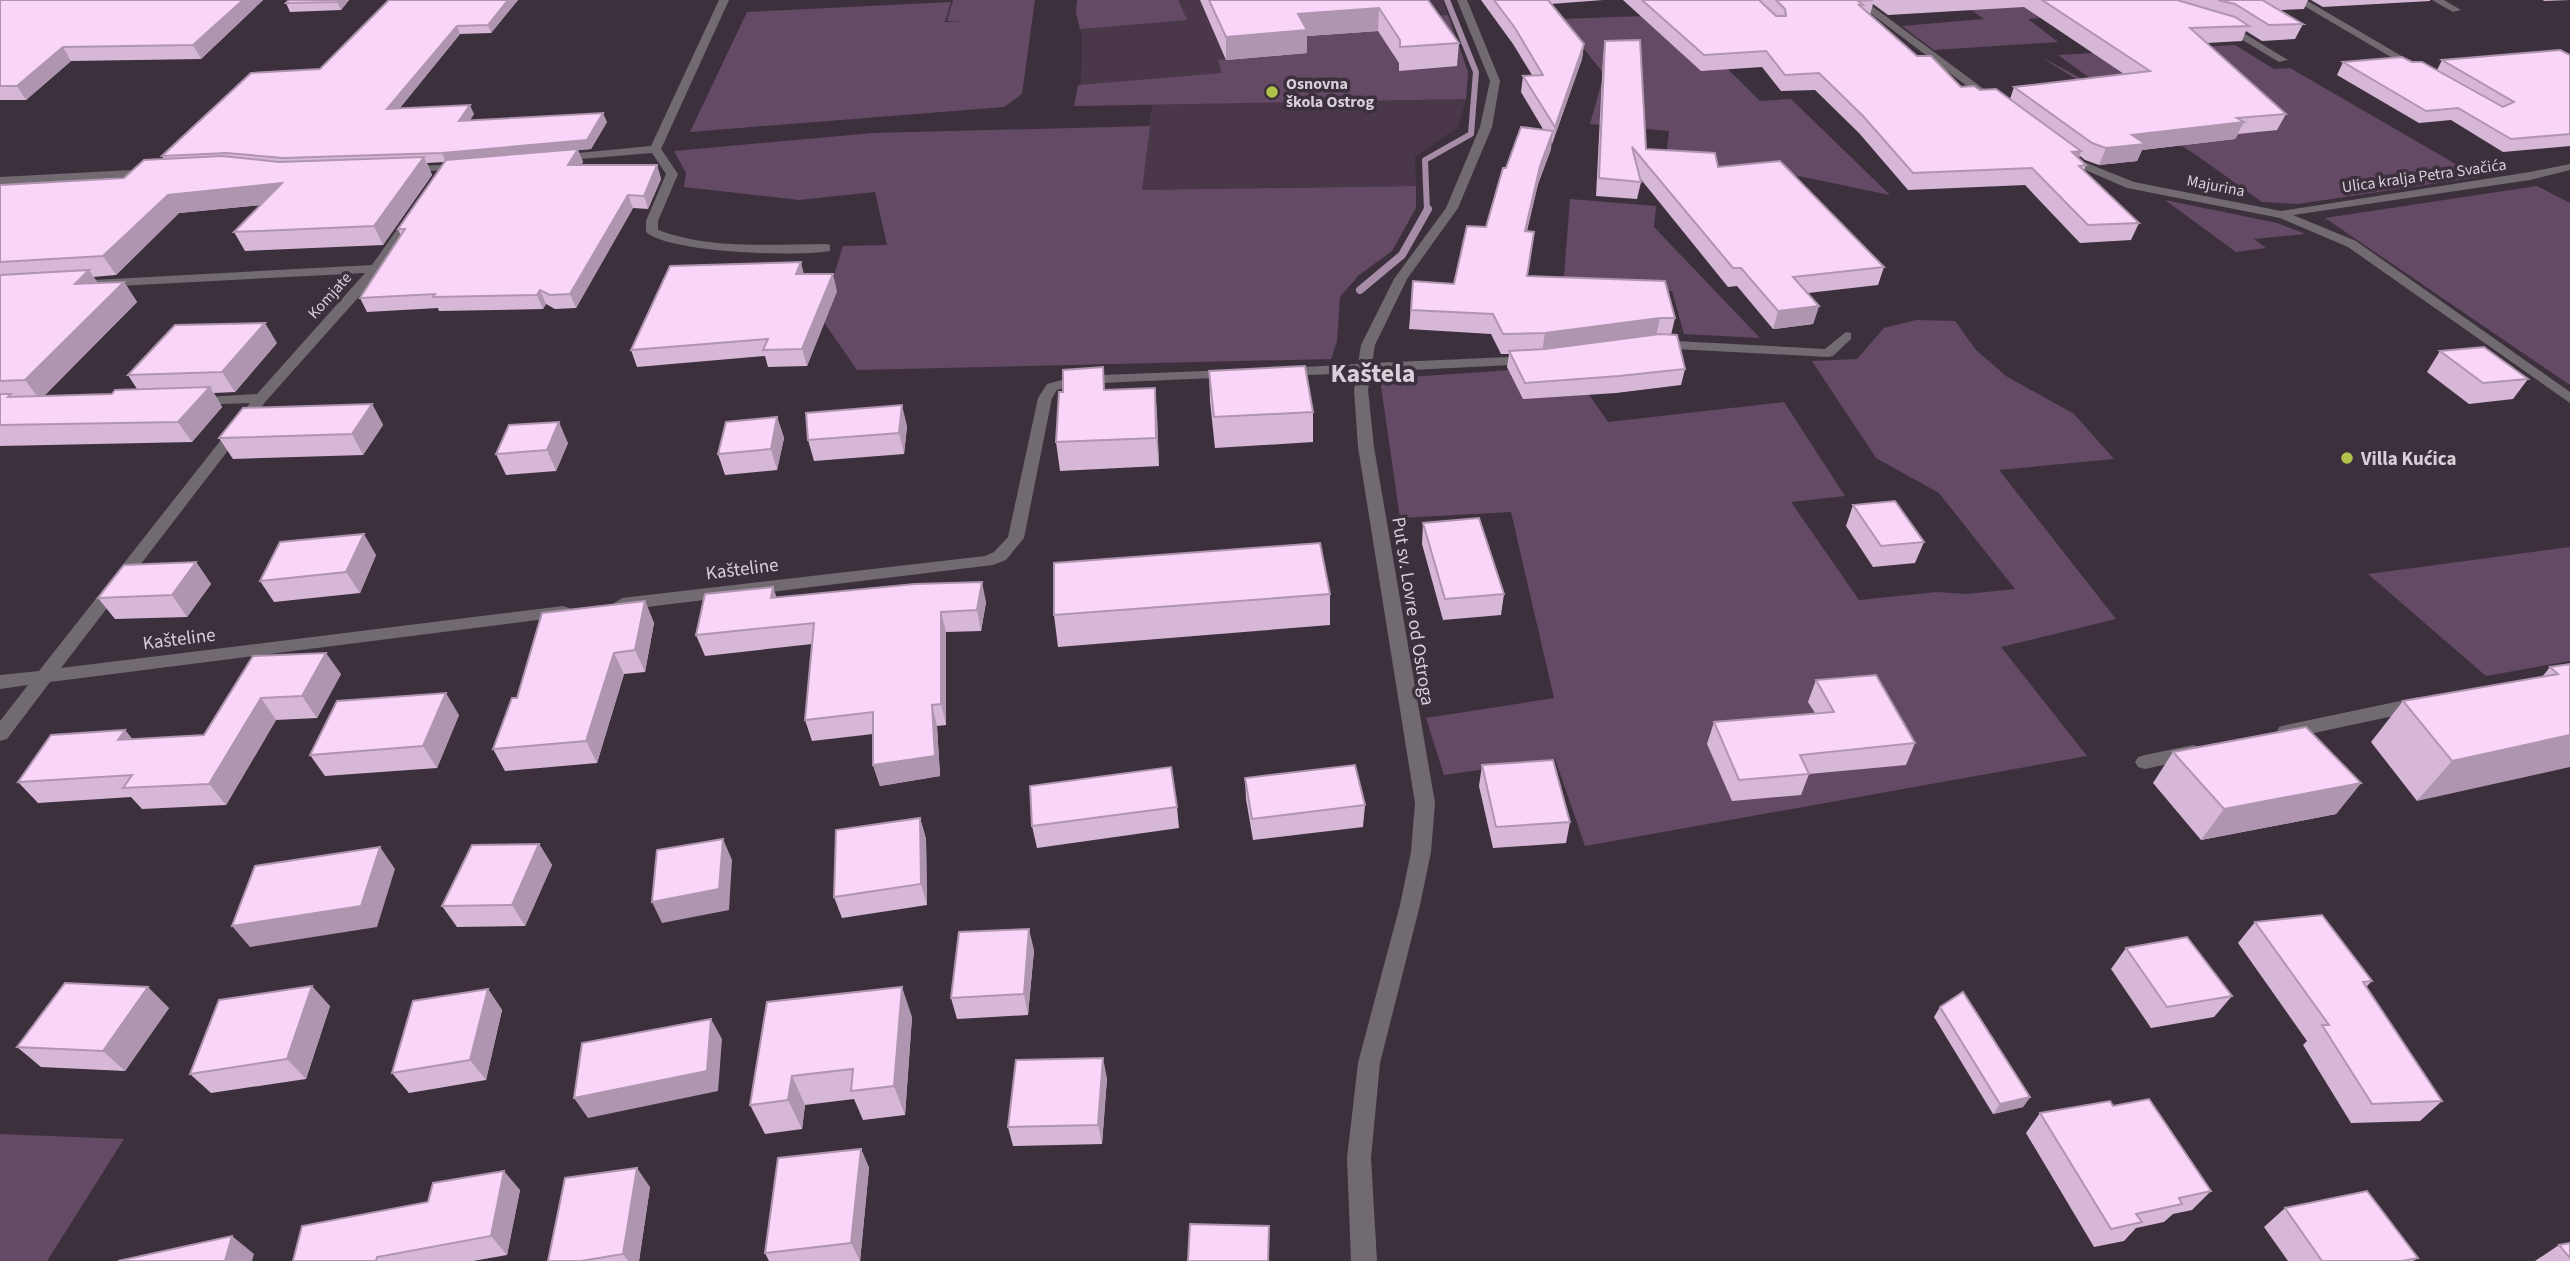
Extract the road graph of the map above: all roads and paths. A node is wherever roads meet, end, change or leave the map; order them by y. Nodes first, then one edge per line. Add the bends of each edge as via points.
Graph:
1 (724, 0) edge
2 (1462, 0) edge
3 (1858, 0) edge
4 (2299, 0) edge
5 (2437, 0) edge
6 (2456, 10) dead end
7 (2216, 21) edge
8 (2283, 60) dead end
9 (2428, 75) edge
10 (1999, 105) edge
11 (2051, 143) edge
12 (655, 149) junction
13 (544, 159) edge
14 (2570, 167) edge
15 (393, 170) edge
16 (448, 171) edge
17 (163, 172) edge
18 (0, 181) edge
19 (423, 201) edge
20 (2283, 215) junction
21 (826, 248) dead end
22 (376, 269) junction
23 (69, 285) edge
24 (1846, 336) dead end
25 (1643, 346) edge
26 (1542, 359) edge
27 (1363, 369) junction
28 (261, 398) junction
29 (2570, 400) edge
30 (179, 401) edge
31 (604, 607) edge
32 (577, 610) edge
33 (44, 676) junction
34 (0, 682) edge
35 (2437, 700) edge
36 (0, 734) edge
37 (2265, 737) edge
38 (2212, 748) edge
39 (2145, 762) dead end
40 (1364, 1261) edge

1 - 12 street
2 - 27 street, Put sv. Lovre od Ostroga via 1495,81 1486,127 1452,208 1401,279 1378,321
3 - 10 street
4 - 9 street
5 - 6 street
7 - 8 street
11 - 20 street, Majurina via 2080,164 2131,185
12 - 13 street
12 - 21 street via 672,174 652,221 652,232 701,244
14 - 20 street, Ulica kralja Petra Svačića
15 - 16 street
17 - 18 street
19 - 22 street, Komjate
20 - 29 street, Majurina via 2352,244
22 - 23 street
22 - 28 street, Komjate
24 - 25 street via 1828,353
26 - 27 street, Kašteline
27 - 31 street, Kašteline via 1077,380 1052,387 1045,398 1016,538 1000,556
27 - 40 street, Put sv. Lovre od Ostroga via 1366,447 1425,803 1410,905 1369,1063 1359,1157
28 - 30 street
28 - 33 street, Komjate
32 - 33 street, Kašteline
33 - 34 street, Kašteline
33 - 36 street, Komjate
35 - 37 street
38 - 39 street

